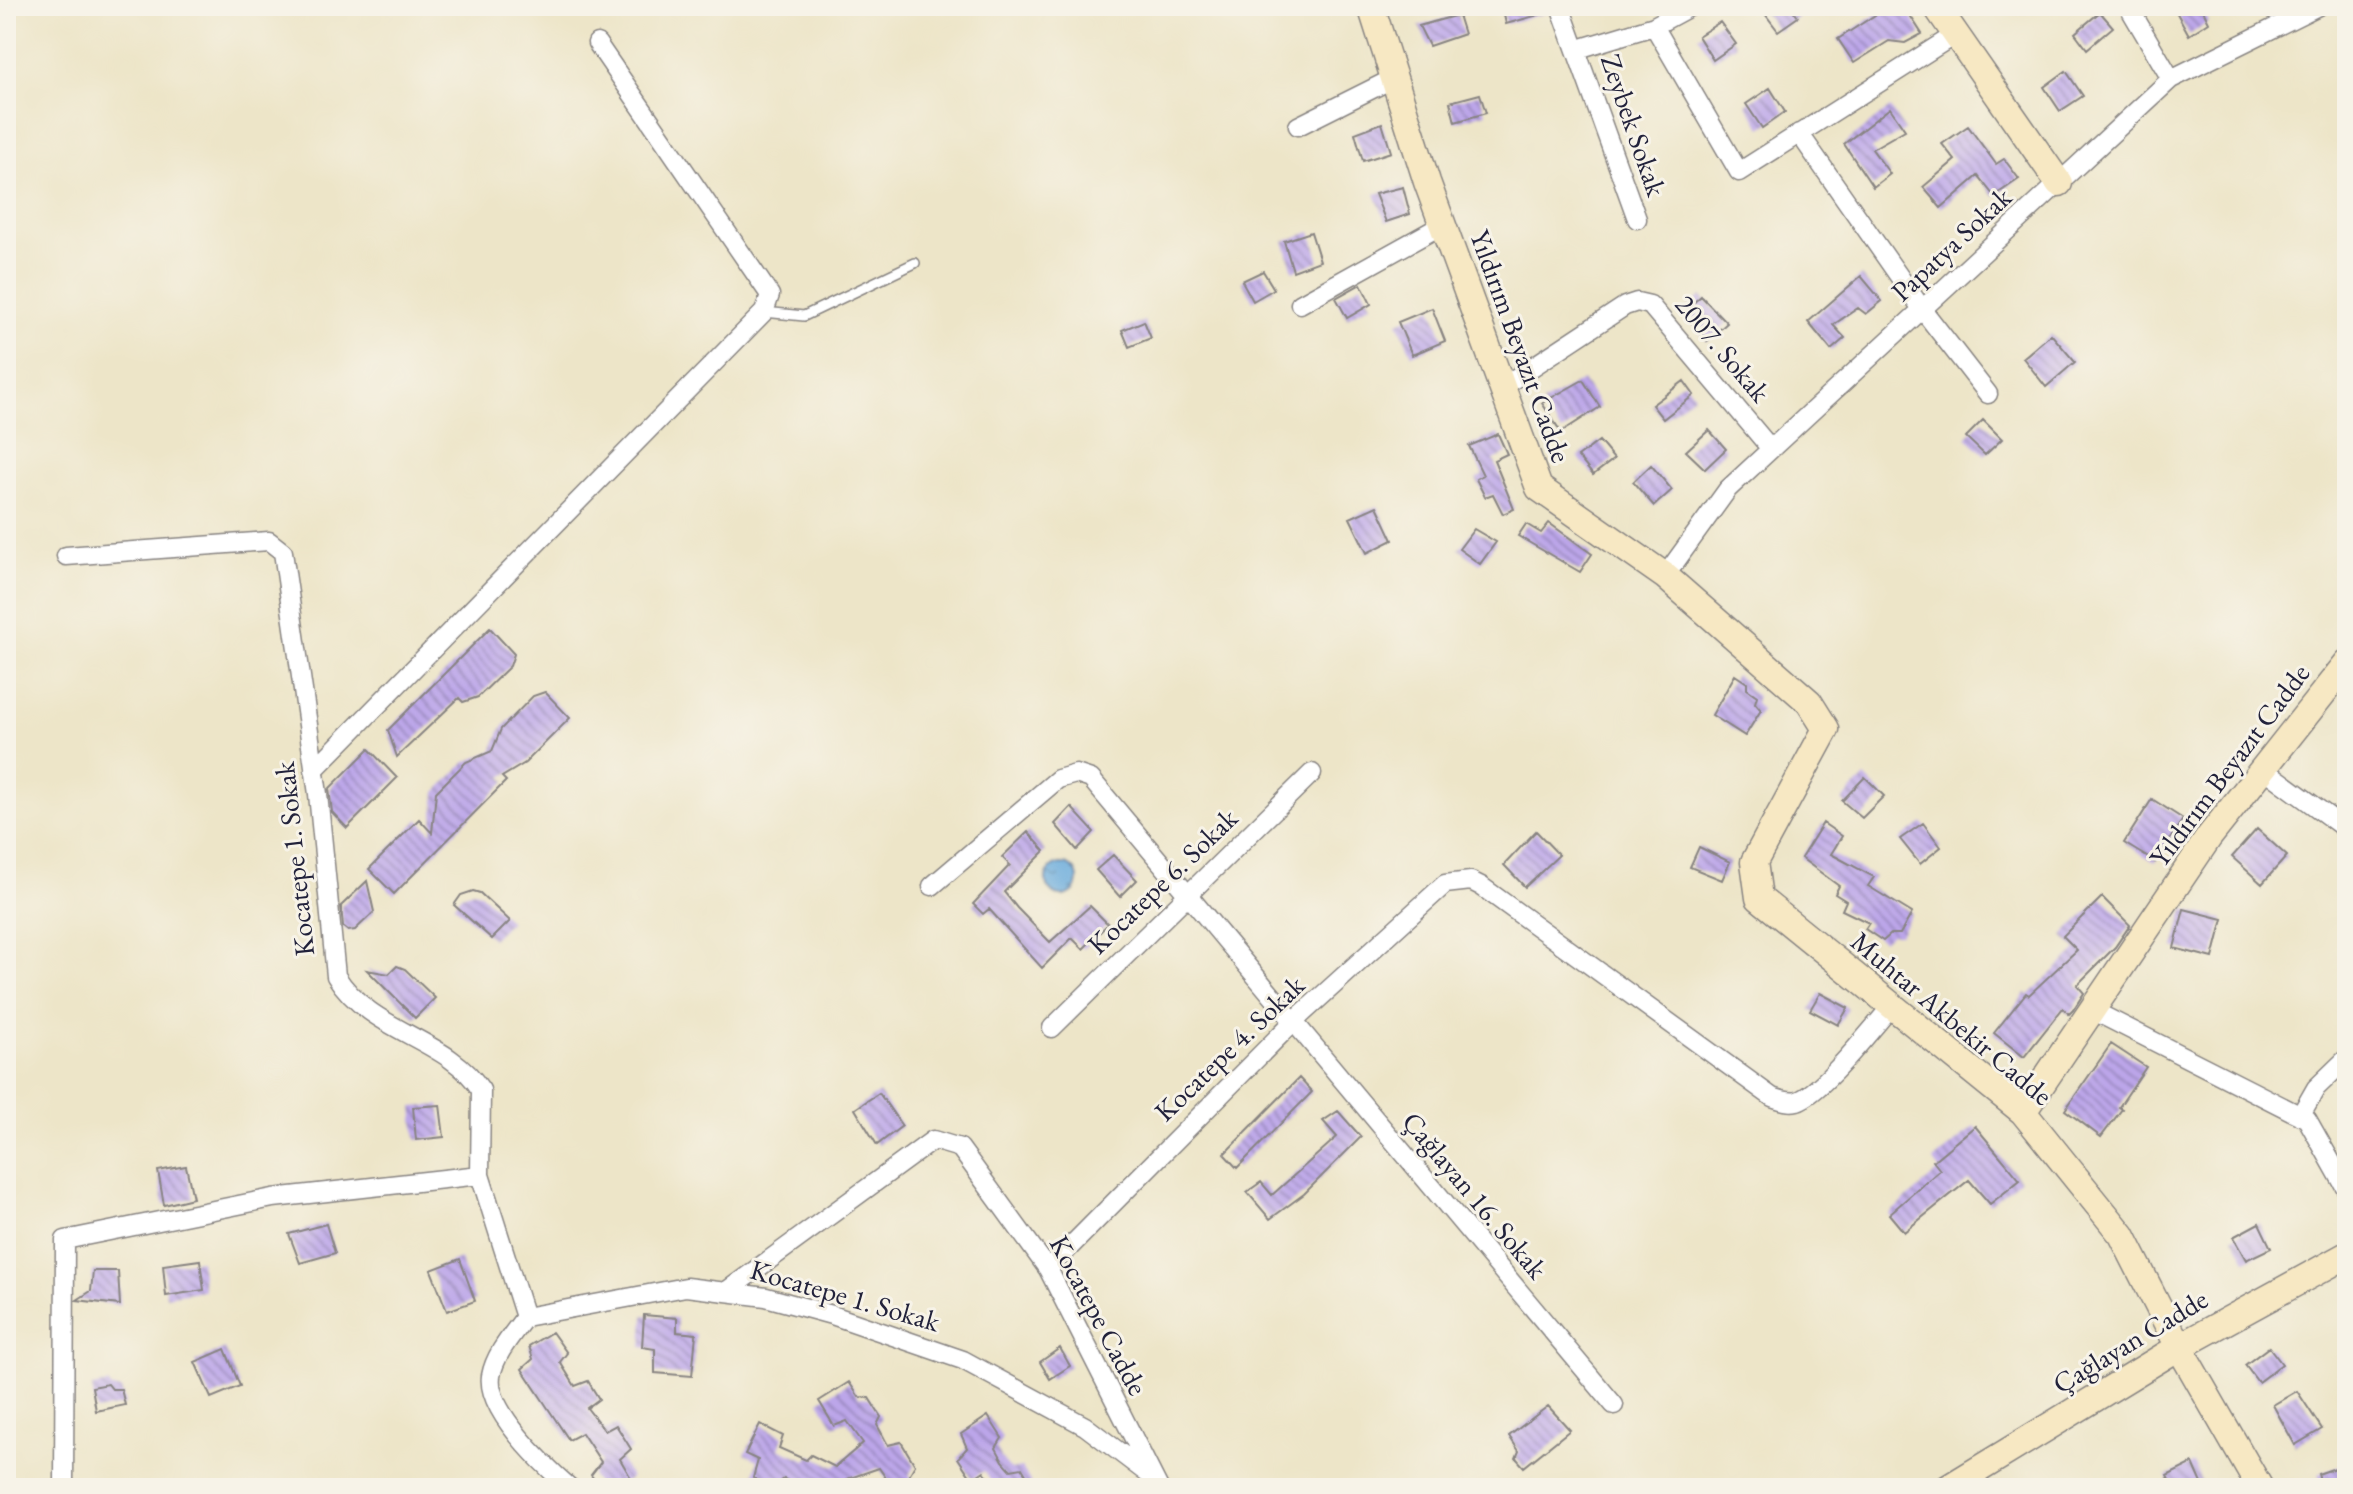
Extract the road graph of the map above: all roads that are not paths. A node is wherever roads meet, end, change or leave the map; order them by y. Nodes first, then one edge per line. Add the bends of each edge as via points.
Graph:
1 (1371, 6) edge
2 (1560, 6) edge
3 (1691, 6) edge
4 (1936, 6) edge
5 (2128, 6) edge
6 (2318, 6) edge
7 (1654, 26) junction
8 (1956, 34) junction
9 (597, 43) dead end
10 (1578, 49) junction
11 (1394, 78) junction
12 (2171, 79) junction
13 (1298, 126) dead end
14 (1799, 133) junction
15 (2059, 183) junction
16 (1637, 219) dead end
17 (1442, 225) junction
18 (915, 263) dead end
19 (1300, 304) dead end
20 (1922, 309) junction
21 (764, 312) junction
22 (1502, 387) junction
23 (1988, 394) dead end
24 (1771, 449) junction
25 (66, 556) dead end
26 (1665, 576) junction
27 (2347, 663) edge
28 (2264, 769) junction
29 (314, 770) junction
30 (1312, 773) dead end
31 (2347, 830) edge
32 (932, 886) dead end
33 (1186, 896) junction
34 (1759, 898) joint
35 (1892, 1006) junction
36 (2090, 1009) junction
37 (1293, 1022) junction
38 (1052, 1028) dead end
39 (2347, 1058) edge
40 (2023, 1112) junction
41 (2300, 1116) junction
42 (480, 1175) junction
43 (2347, 1190) edge
44 (2347, 1255) edge
45 (1048, 1269) junction
46 (728, 1290) junction
47 (525, 1317) junction
48 (2179, 1347) junction
49 (1614, 1405) dead end
50 (1155, 1482) edge
51 (64, 1488) edge
52 (570, 1488) edge
53 (1948, 1488) edge
54 (2260, 1488) edge

1 - 11 street, Yıldırım Beyazıt Cadde
2 - 10 street, Zeybek Sokak
3 - 7 street
4 - 8 street
5 - 12 street
6 - 12 street, Papatya Sokak
7 - 10 street
7 - 14 street via 1739,172
8 - 14 street
8 - 15 street
9 - 21 street via 770,295
10 - 16 street, Zeybek Sokak
11 - 13 street
11 - 17 street, Yıldırım Beyazıt Cadde
12 - 15 street, Papatya Sokak
14 - 20 street
15 - 20 street, Papatya Sokak
17 - 19 street
17 - 22 street, Yıldırım Beyazıt Cadde
18 - 21 lane via 804,316
20 - 23 street
20 - 24 street, Papatya Sokak
21 - 29 street
22 - 24 street, 2007. Sokak via 1637,302 1650,305
22 - 26 street, Yıldırım Beyazıt Cadde via 1539,488
24 - 26 street, Papatya Sokak via 1728,489
25 - 29 street, Kocatepe 1. Sokak via 269,541 283,552
26 - 34 street, Yıldırım Beyazıt Cadde via 1809,702 1826,729 1754,862
27 - 28 street, Yıldırım Beyazıt Cadde
28 - 31 street
28 - 36 street, Yıldırım Beyazıt Cadde via 2209,837
29 - 42 street, Kocatepe 1. Sokak via 336,976 347,995 376,1019 475,1080 484,1102
30 - 33 street, Kocatepe 6. Sokak
32 - 33 street, Çağlayan 16. Sokak via 1058,779 1076,774 1091,779
33 - 37 street, Çağlayan 16. Sokak
33 - 38 street, Kocatepe 6. Sokak
34 - 35 street, Muhtar Akbekir Cadde
35 - 37 street, Kocatepe 4. Sokak via 1820,1084 1796,1102 1785,1102 1481,886 1459,882 1445,884
35 - 40 street, Muhtar Akbekir Cadde
36 - 40 street, Yıldırım Beyazıt Cadde
36 - 41 street
37 - 45 street, Kocatepe 4. Sokak
37 - 49 street, Çağlayan 16. Sokak
39 - 41 street via 2316,1088
40 - 48 street, Muhtar Akbekir Cadde via 2122,1235
41 - 43 street via 2307,1119
42 - 47 street, Kocatepe 1. Sokak
42 - 51 street via 273,1198 65,1240
44 - 48 street, Çağlayan Cadde
45 - 46 street, Kocatepe Cadde via 960,1148 933,1140
45 - 50 street, Kocatepe Cadde
46 - 47 street, Kocatepe 1. Sokak via 651,1291
46 - 50 street, Kocatepe 1. Sokak via 832,1315 963,1360 1085,1426
47 - 52 street via 496,1362 491,1396 540,1462
48 - 53 street, Çağlayan Cadde
48 - 54 street, Muhtar Akbekir Cadde

